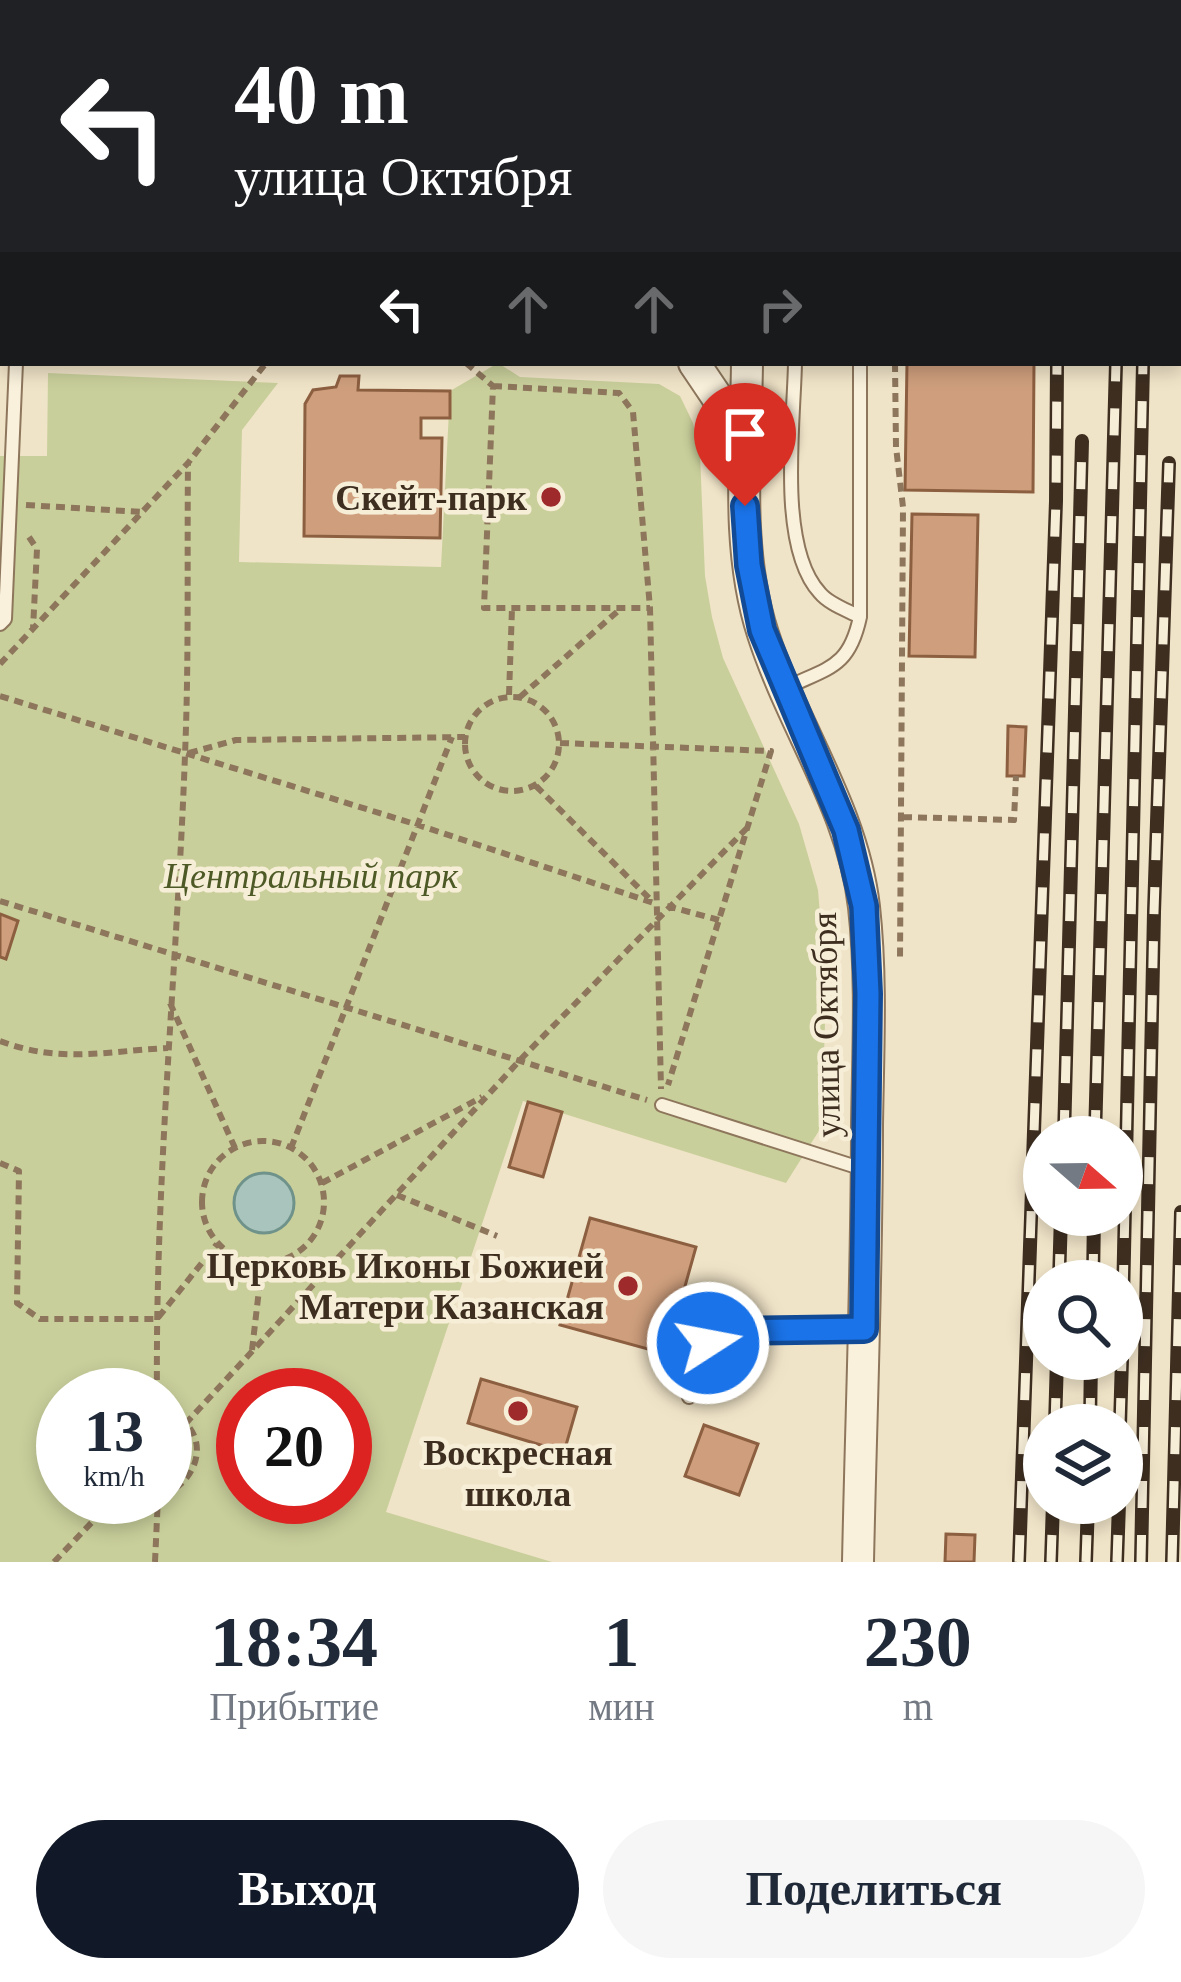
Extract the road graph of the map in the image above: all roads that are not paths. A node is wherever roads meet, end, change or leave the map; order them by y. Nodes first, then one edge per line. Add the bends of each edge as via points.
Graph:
1 (16, 366) edge
2 (696, 366) edge
3 (747, 366) edge
4 (795, 366) edge
5 (860, 366) edge
6 (745, 506) junction
7 (860, 617) junction
8 (0, 624) edge
9 (784, 689) junction
10 (662, 1105) road end
11 (867, 1170) junction
12 (864, 1329) junction
13 (688, 1397) dead end
14 (858, 1562) edge

1 - 8 lane
2 - 6 street, улица Октября via 731,428
3 - 6 street, улица Октября
4 - 7 lane via 800,556 822,596
5 - 7 lane
6 - 9 street, улица Октября via 762,630
7 - 9 lane via 854,645 837,664
9 - 11 street, улица Октября via 846,830 864,906
10 - 11 lane
11 - 12 street, улица Октября
12 - 13 lane via 737,1331 708,1343
12 - 14 street, улица Октября

